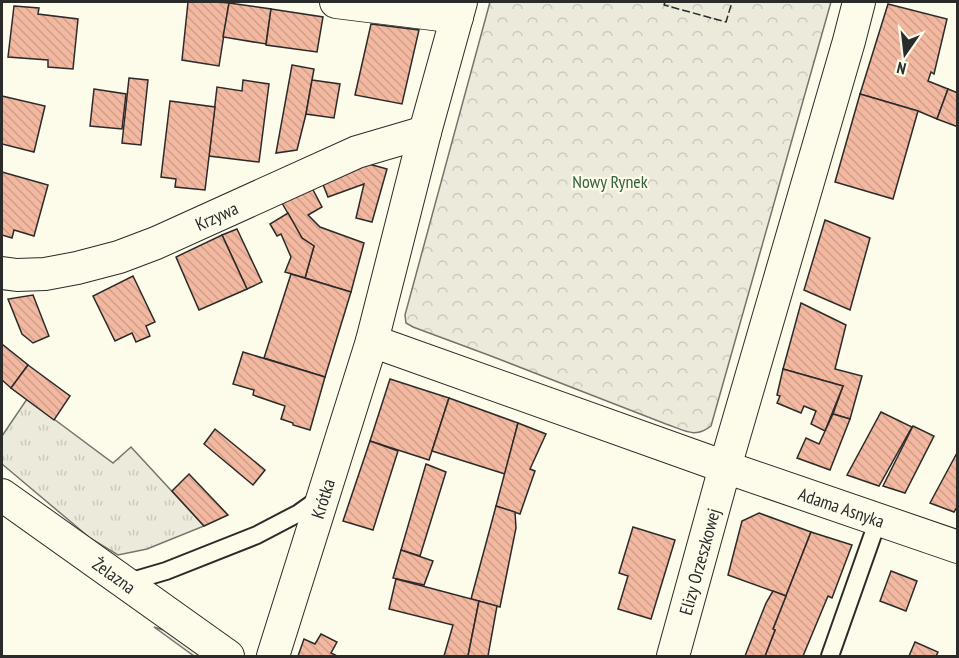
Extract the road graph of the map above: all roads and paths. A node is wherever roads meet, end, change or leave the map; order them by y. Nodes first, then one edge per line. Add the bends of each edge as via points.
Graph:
1 (336, 2) edge
2 (858, 2) edge
3 (459, 9) edge
4 (425, 132) junction
5 (2, 273) edge
6 (372, 341) junction
7 (725, 467) junction
8 (2, 495) edge
9 (323, 495) junction
10 (878, 520) junction
11 (957, 548) edge
12 (124, 583) junction
13 (228, 657) edge
14 (273, 657) edge
15 (673, 657) edge
16 (830, 657) edge

1 - 3 street
2 - 7 street
3 - 4 street
4 - 5 street, Krzywa via 357,152 119,257 45,274
4 - 6 street
6 - 7 street
6 - 9 street, Krótka
7 - 10 street, Adama Asnyka
7 - 15 street, Elizy Orzeszkowej
8 - 12 street, Żelazna
9 - 12 lane via 257,535
9 - 14 street, Krótka
10 - 11 street, Adama Asnyka
10 - 16 lane
12 - 13 street, Żelazna

